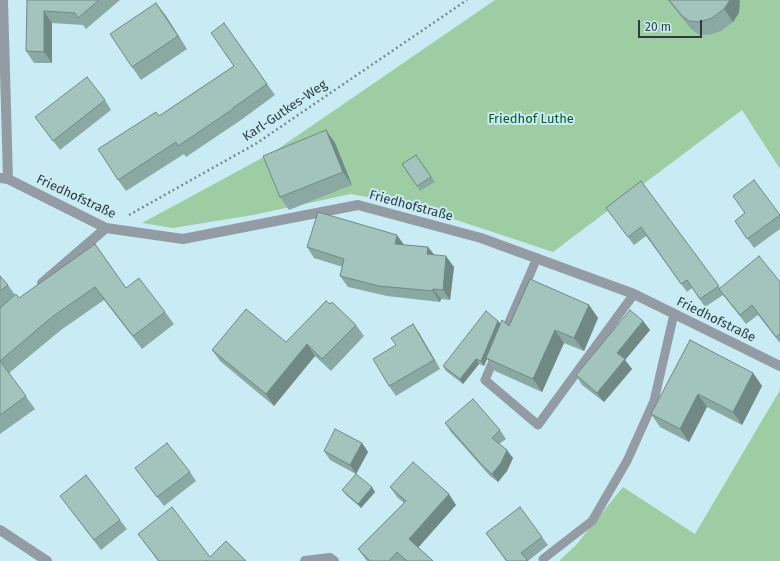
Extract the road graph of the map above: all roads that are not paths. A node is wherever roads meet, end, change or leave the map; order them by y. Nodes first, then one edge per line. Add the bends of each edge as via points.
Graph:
1 (4, 0) edge
2 (4, 178) edge
3 (106, 228) junction
4 (537, 258) junction
5 (35, 289) edge
6 (634, 294) junction
7 (674, 314) junction
8 (780, 366) edge
9 (0, 530) edge
10 (543, 559) dead end
11 (47, 561) edge
12 (305, 561) edge
13 (334, 561) edge

1 - 2 street
2 - 3 street, Friedhofstraße
3 - 4 street, Friedhofstraße via 183,239 358,205 481,238
3 - 5 street
4 - 6 street, Friedhofstraße
4 - 6 lane via 485,380 538,425
6 - 7 street, Friedhofstraße
7 - 8 street, Friedhofstraße
7 - 10 lane via 654,400 627,461 592,521
9 - 11 street
12 - 13 street via 330,558

